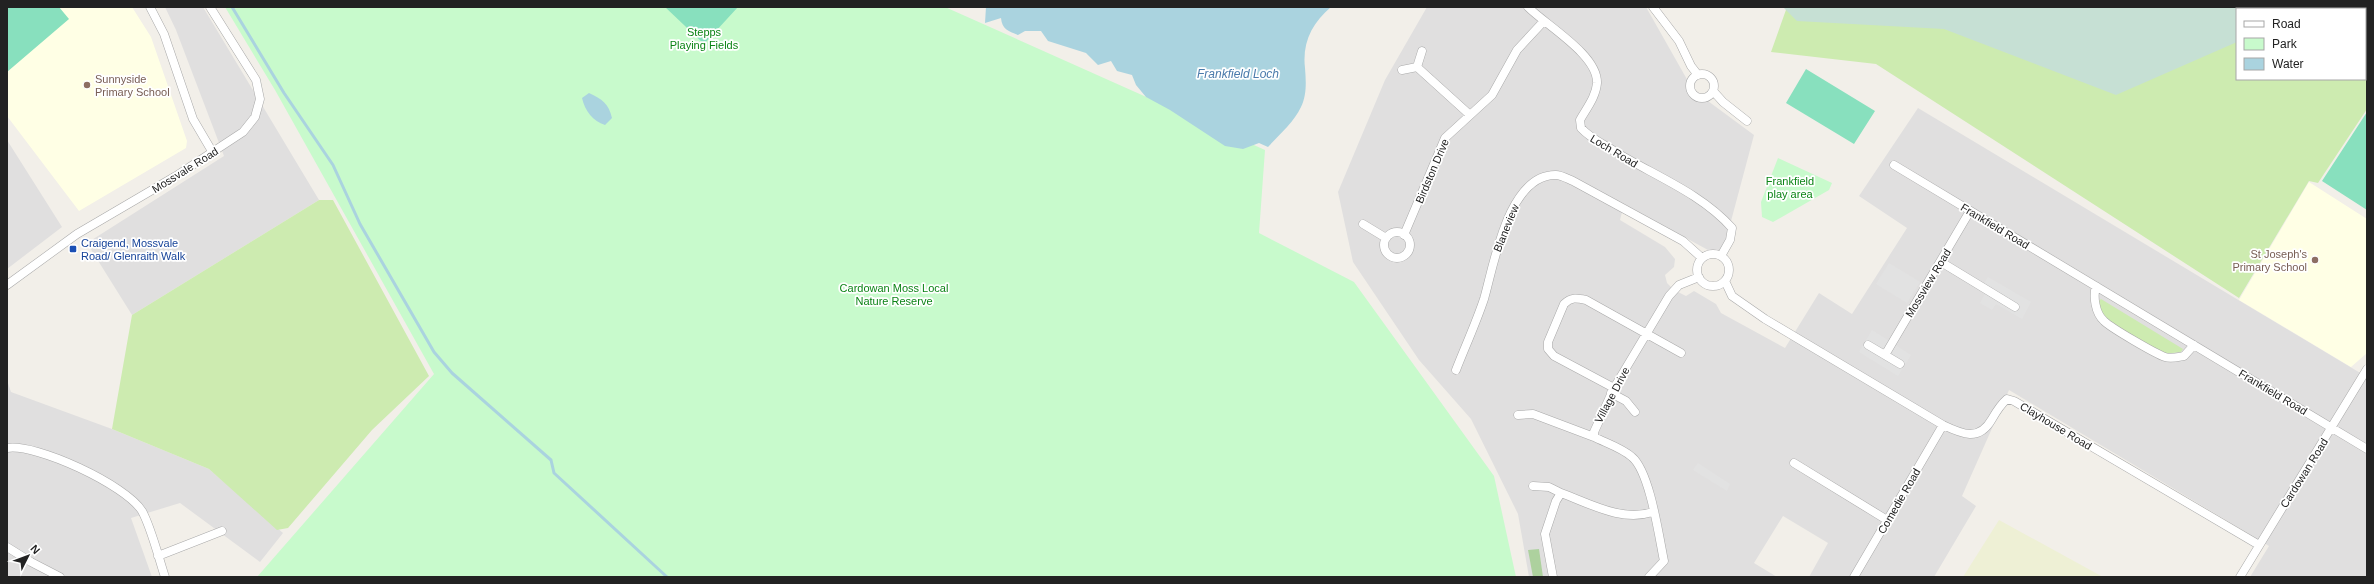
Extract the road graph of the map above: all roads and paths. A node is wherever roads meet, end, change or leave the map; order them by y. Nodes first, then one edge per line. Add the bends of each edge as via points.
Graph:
1 (150, 7) edge
2 (210, 7) edge
3 (1528, 7) edge
4 (1653, 7) edge
5 (1543, 22) junction
6 (1422, 51) dead end
7 (1417, 66) junction
8 (1402, 70) dead end
9 (1698, 75) junction
10 (1714, 92) junction
11 (1470, 115) junction
12 (1747, 121) dead end
13 (213, 153) junction
14 (1894, 165) dead end
15 (1970, 211) junction
16 (1363, 224) dead end
17 (1404, 235) junction
18 (1386, 238) junction
19 (1721, 256) junction
20 (1702, 258) junction
21 (1941, 262) junction
22 (1699, 277) junction
23 (1725, 281) junction
24 (7, 285) edge
25 (2096, 286) junction
26 (2015, 307) dead end
27 (1647, 333) junction
28 (1868, 345) dead end
29 (2194, 345) junction
30 (1682, 353) dead end
31 (1885, 355) junction
32 (1900, 364) dead end
33 (2367, 369) edge
34 (1456, 370) dead end
35 (1613, 391) junction
36 (1635, 412) dead end
37 (1518, 415) dead end
38 (1943, 425) junction
39 (2332, 427) junction
40 (1594, 437) junction
41 (7, 448) edge
42 (2367, 449) edge
43 (1794, 463) dead end
44 (1533, 486) dead end
45 (1561, 493) junction
46 (1653, 512) junction
47 (1887, 520) junction
48 (222, 531) dead end
49 (2259, 546) junction
50 (7, 547) edge
51 (158, 556) junction
52 (60, 577) edge
53 (165, 577) edge
54 (1553, 577) edge
55 (1649, 577) edge
56 (1854, 577) edge
57 (2240, 577) edge

1 - 13 street via 164,34 193,119
2 - 13 street, Mossvale Road via 256,80 260,99 255,117 243,132
3 - 5 street, Loch Road
4 - 9 street via 1679,41
5 - 11 street, Birdston Drive via 1517,50 1492,95
5 - 19 street, Loch Road via 1578,48 1594,68 1597,83 1593,98 1580,120 1581,128 1631,161 1688,192 1724,218 1732,228 1730,240
6 - 7 street
7 - 8 street
7 - 11 street
9 - 10 street via 1710,77 1714,84
9 - 10 street via 1691,84 1694,95 1704,99
10 - 12 street via 1722,102
11 - 17 street, Birdston Drive via 1445,138
13 - 24 street, Mossvale Road via 77,234
14 - 15 street, Frankfield Road
15 - 21 street, Mossview Road
15 - 25 street, Frankfield Road
16 - 18 street
17 - 18 street via 1396,232
17 - 18 street via 1409,242 1409,250 1399,258 1387,254 1384,246
19 - 20 street via 1715,254
19 - 23 street via 1729,267
20 - 22 street via 1697,267
20 - 34 street, Blaneview via 1683,241 1573,181 1556,175 1541,177 1523,192 1512,210 1498,243 1484,299
21 - 26 street
21 - 31 street, Mossview Road
22 - 23 street via 1709,285
22 - 27 street, Village Drive via 1679,285 1674,290
23 - 38 street, Clayhouse Road via 1732,296 1765,319
25 - 29 street, Frankfield Road
25 - 29 street via 2094,293 2098,312 2104,321 2122,332 2166,357 2184,356
27 - 30 street
27 - 35 street, Village Drive
27 - 35 street via 1586,300 1575,298 1564,304 1548,342 1548,349 1554,356
28 - 31 street
29 - 39 street, Frankfield Road
31 - 32 street
33 - 39 street, Cardowan Road
35 - 36 street
35 - 40 street, Village Drive
37 - 40 street via 1533,414
38 - 47 street, Comedie Road
38 - 49 street, Clayhouse Road via 1964,435 1979,433 1988,426 2001,404 2007,400 2014,401
39 - 42 street, Frankfield Road
39 - 49 street, Cardowan Road
40 - 46 street, Village Drive via 1632,456 1640,466
41 - 51 street via 36,450 87,472 129,496 142,511
43 - 47 street
44 - 45 street via 1549,487
45 - 46 street via 1615,514 1642,515
45 - 54 street via 1545,534
46 - 55 street, Village Drive via 1664,561
47 - 56 street, Comedie Road
48 - 51 street
49 - 57 street, Cardowan Road
50 - 52 street
51 - 53 street

